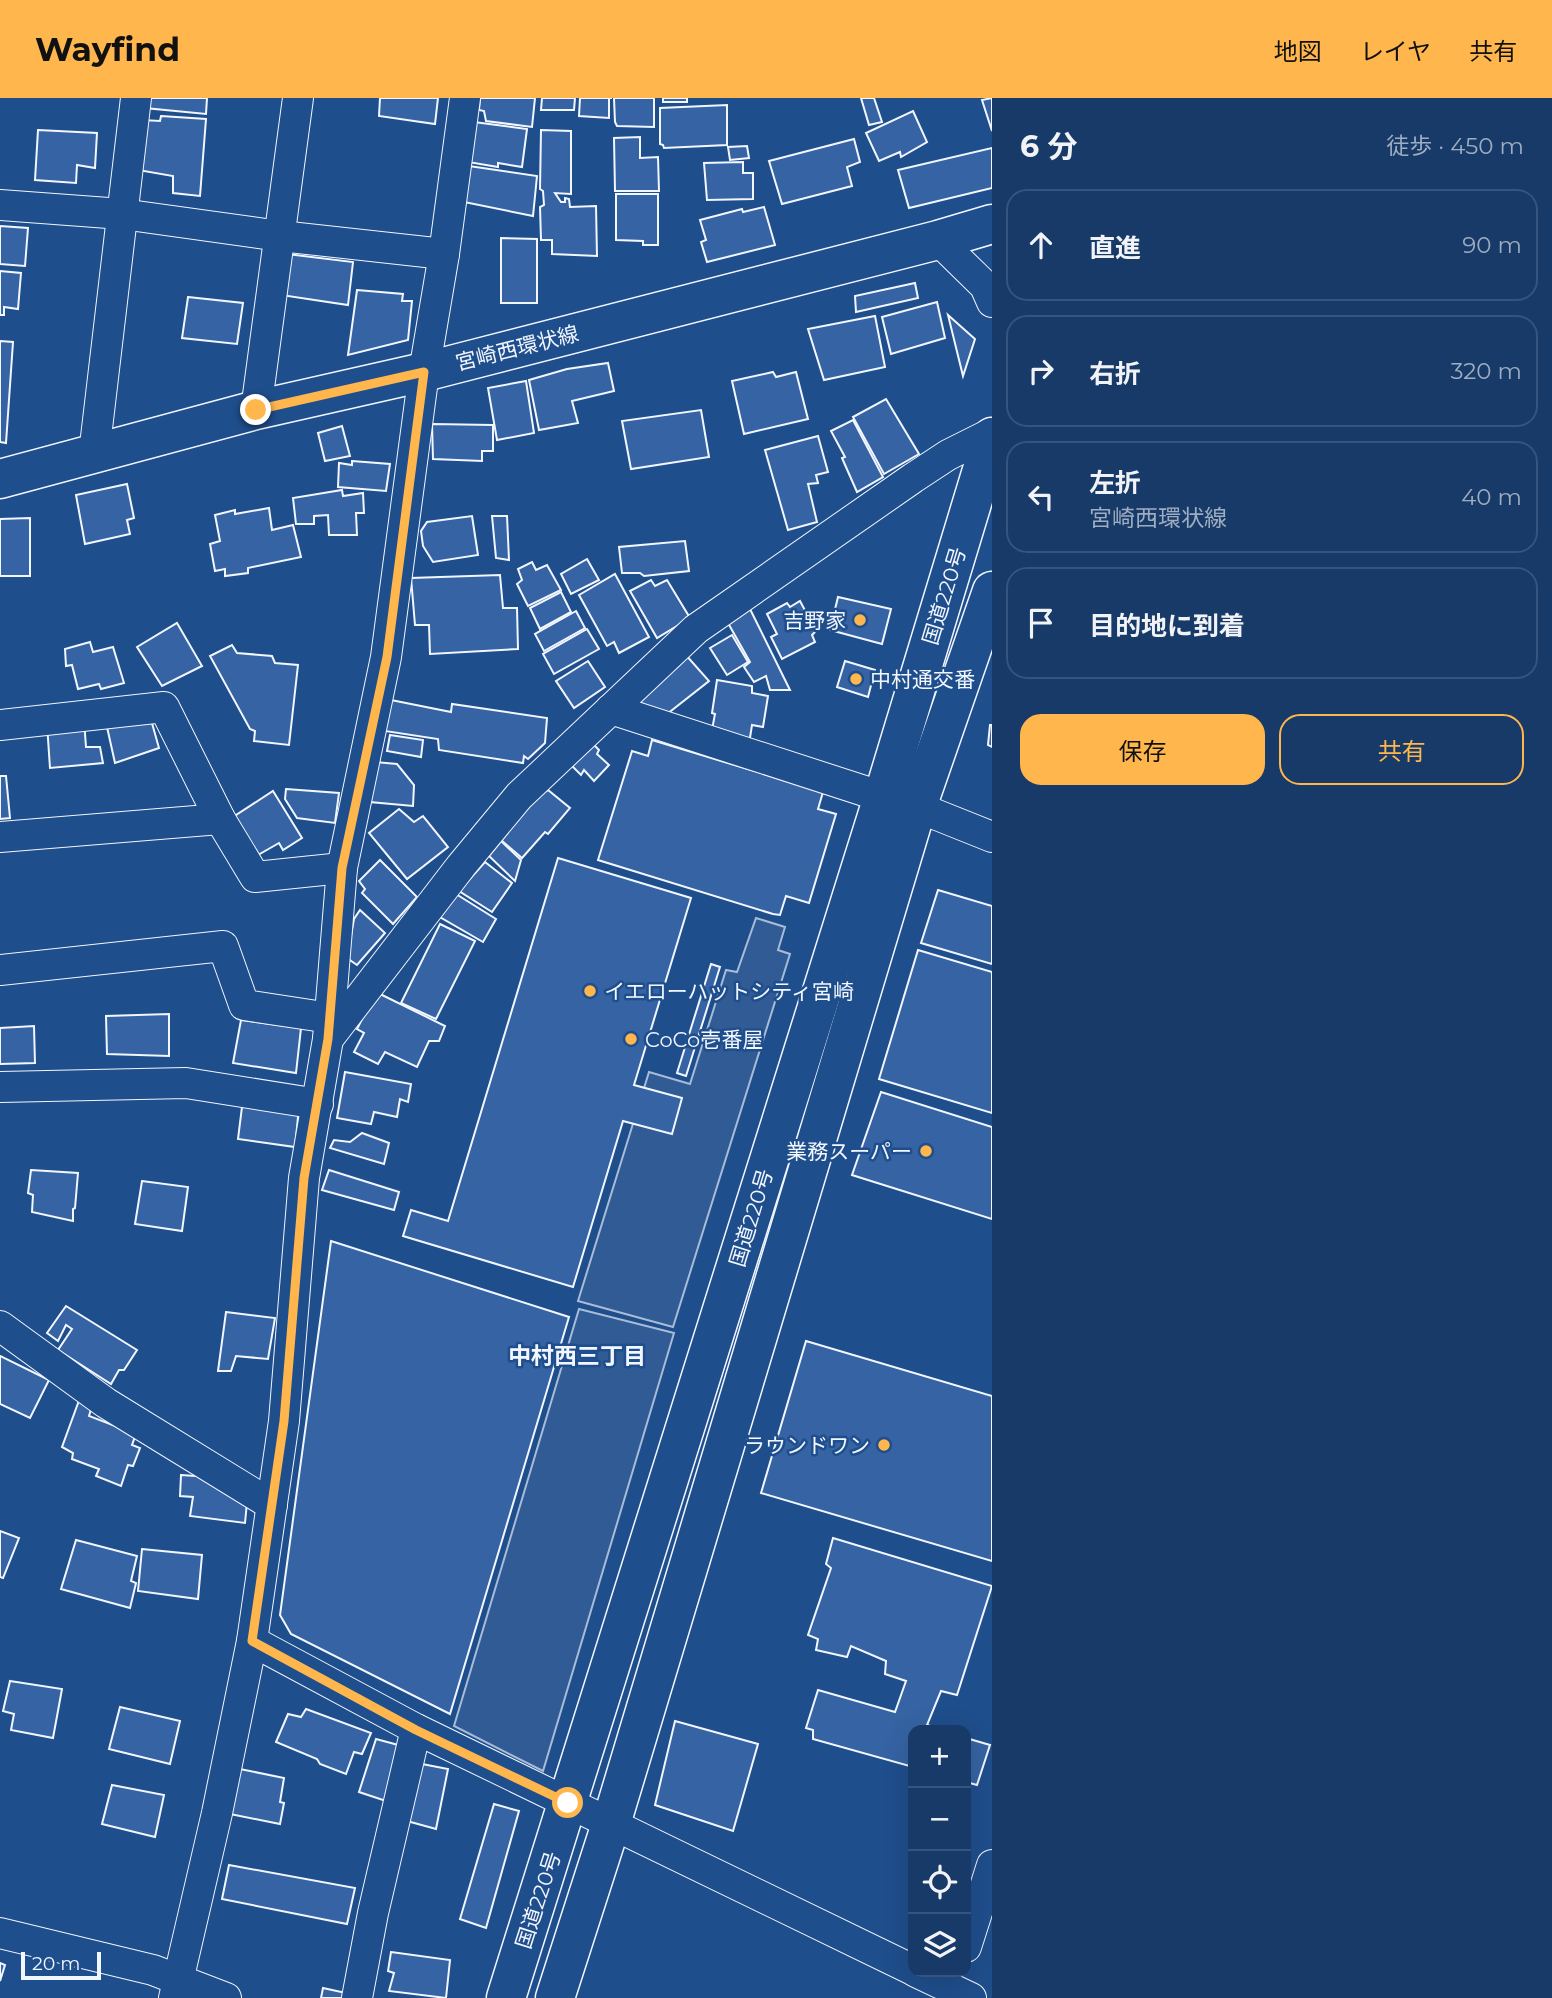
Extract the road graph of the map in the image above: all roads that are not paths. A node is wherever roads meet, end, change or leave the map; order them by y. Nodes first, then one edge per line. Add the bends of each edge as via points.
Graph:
1 (136, 98) edge
2 (298, 98) edge
3 (465, 98) edge
4 (0, 205) edge
5 (122, 214) junction
6 (992, 224) edge
7 (280, 236) junction
8 (938, 240) junction
9 (444, 254) junction
10 (992, 302) edge
11 (424, 372) junction
12 (256, 410) junction
13 (992, 435) edge
14 (94, 454) junction
15 (0, 479) edge
16 (992, 590) edge
17 (611, 709) junction
18 (0, 725) edge
19 (900, 802) junction
20 (220, 819) junction
21 (0, 837) edge
22 (992, 837) edge
23 (342, 868) junction
24 (0, 970) edge
25 (329, 1029) junction
26 (0, 1087) edge
27 (318, 1104) junction
28 (0, 1326) edge
29 (272, 1505) junction
30 (252, 1641) junction
31 (416, 1730) junction
32 (568, 1803) junction
33 (611, 1824) junction
34 (992, 1866) edge
35 (971, 1931) edge
36 (0, 1933) edge
37 (908, 1968) edge
38 (929, 1977) edge
39 (176, 1988) edge
40 (958, 1989) edge
41 (226, 1998) edge
42 (357, 1998) edge
43 (506, 1998) edge
44 (555, 1998) edge

1 - 5 street
2 - 7 street
3 - 9 street
4 - 5 street
5 - 7 street
5 - 14 street
6 - 8 main road, 宮崎西環状線
7 - 9 street
7 - 12 street
8 - 10 street via 985,286
8 - 11 main road, 宮崎西環状線
9 - 11 street
11 - 12 main road, 宮崎西環状線
11 - 23 street via 387,657
12 - 14 main road, 宮崎西環状線
13 - 17 street via 925,470 696,629
13 - 19 main road, 国道220号
14 - 15 main road, 宮崎西環状線
16 - 19 main road, 国道220号
17 - 19 street
17 - 25 street via 519,796
18 - 20 street via 164,707
19 - 22 street
19 - 32 main road, 国道220号
19 - 33 main road, 国道220号
20 - 21 street
20 - 23 street via 255,877
23 - 25 street
24 - 25 street via 223,946 244,1005
25 - 27 street
26 - 27 street via 186,1083
27 - 29 street via 304,1178 284,1421
28 - 29 street via 106,1403
29 - 30 street
30 - 31 street
30 - 39 street
31 - 32 street
31 - 42 street
32 - 33 street
32 - 43 main road, 国道220号
33 - 37 street
33 - 44 main road, 国道220号
34 - 35 street
36 - 39 street via 153,1970
38 - 40 street
39 - 41 street

